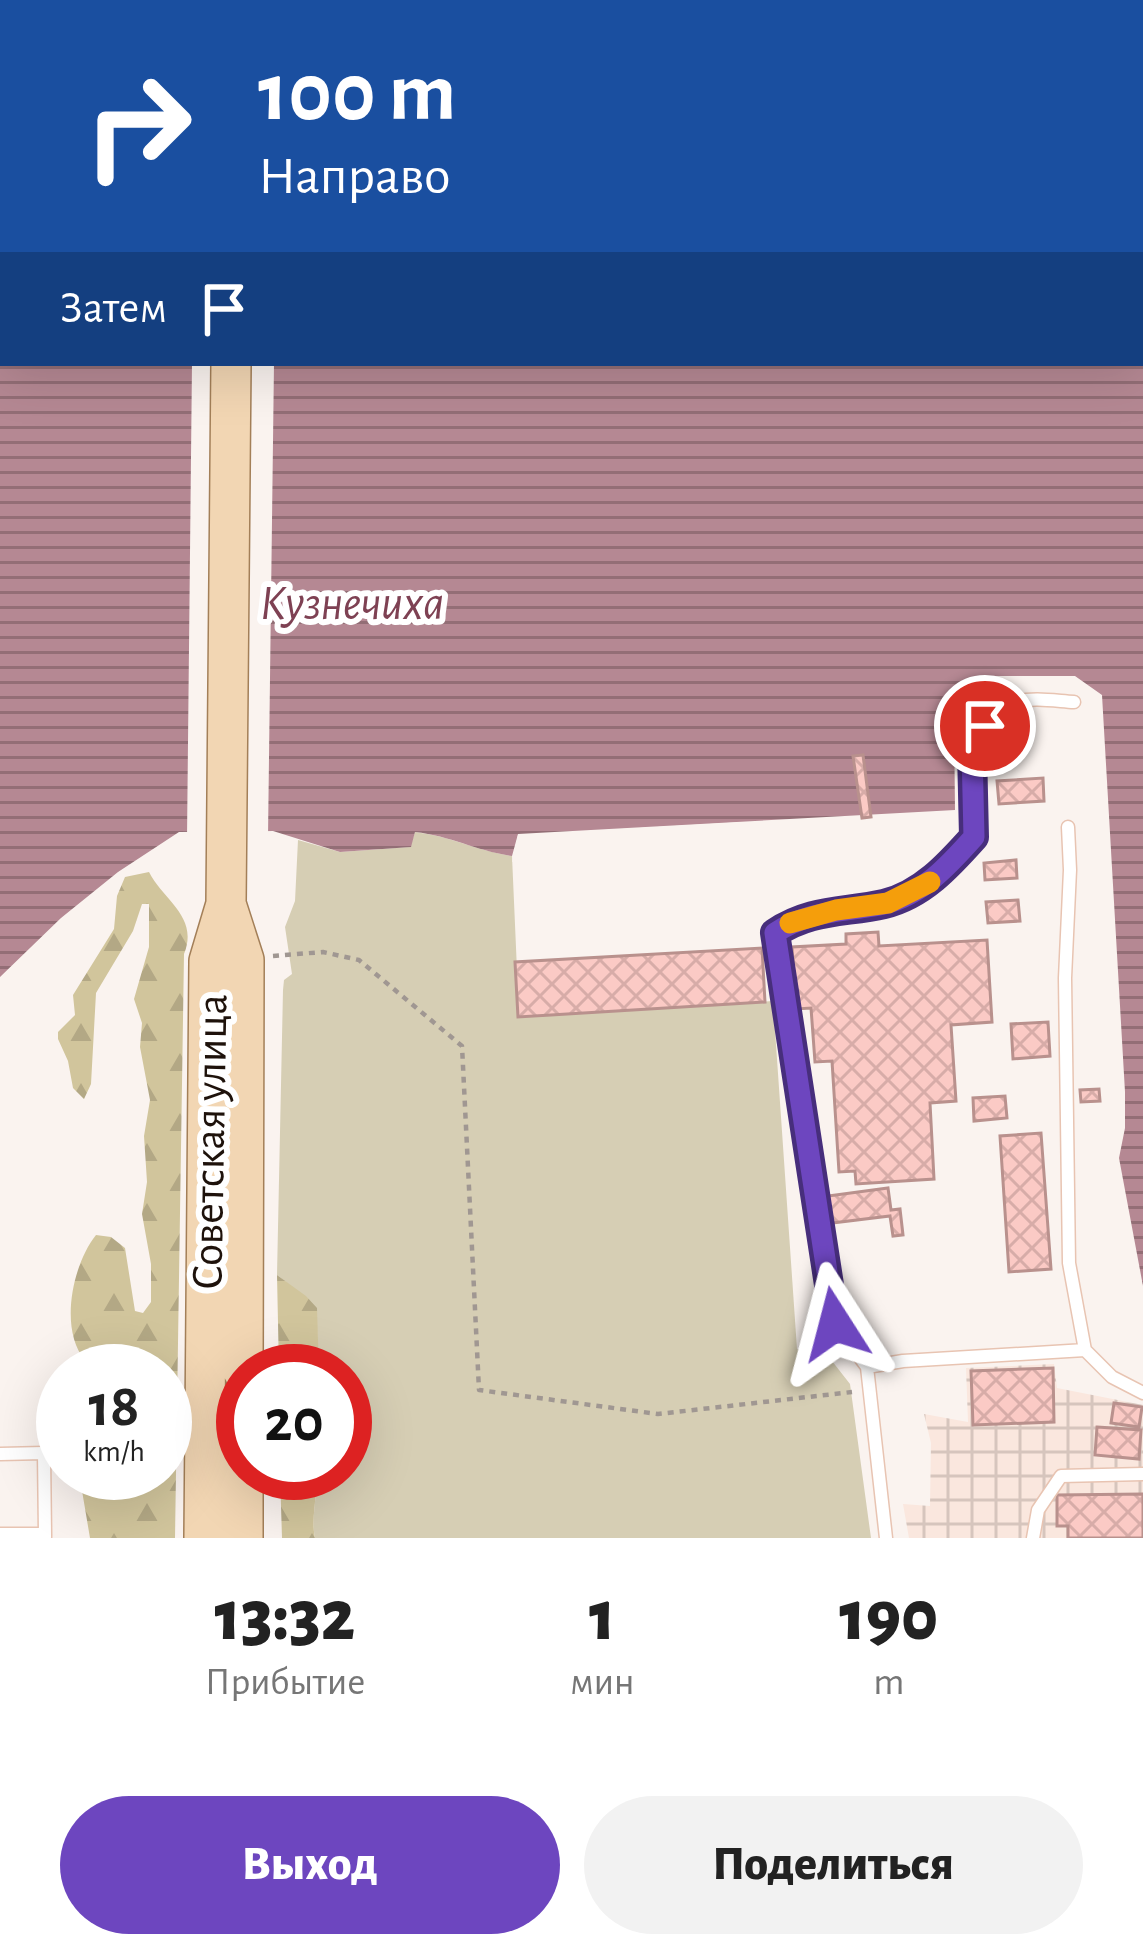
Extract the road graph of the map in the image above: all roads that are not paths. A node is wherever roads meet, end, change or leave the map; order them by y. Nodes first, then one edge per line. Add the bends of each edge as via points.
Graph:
1 (231, 366) edge
2 (1074, 702) dead end
3 (1068, 827) dead end
4 (240, 959) junction
5 (243, 1344) edge
6 (1085, 1349) junction
7 (867, 1367) junction
8 (1143, 1393) edge
9 (0, 1454) edge
10 (1143, 1474) edge
11 (243, 1500) edge
12 (0, 1534) edge
13 (45, 1536) edge
14 (203, 1538) edge
15 (243, 1538) edge
16 (886, 1538) edge
17 (1034, 1538) edge

1 - 4 main road via 226,904
2 - 7 lane via 1021,700 985,726 972,750 974,837 933,880 888,903 797,918 775,933 835,1324
3 - 6 lane via 1069,1263
4 - 5 main road, Советская улица
4 - 14 main road, Советская улица
6 - 7 lane
6 - 8 lane
7 - 16 lane
9 - 13 lane via 44,1454
10 - 17 lane via 1061,1475 1039,1510
11 - 15 main road
12 - 13 lane

